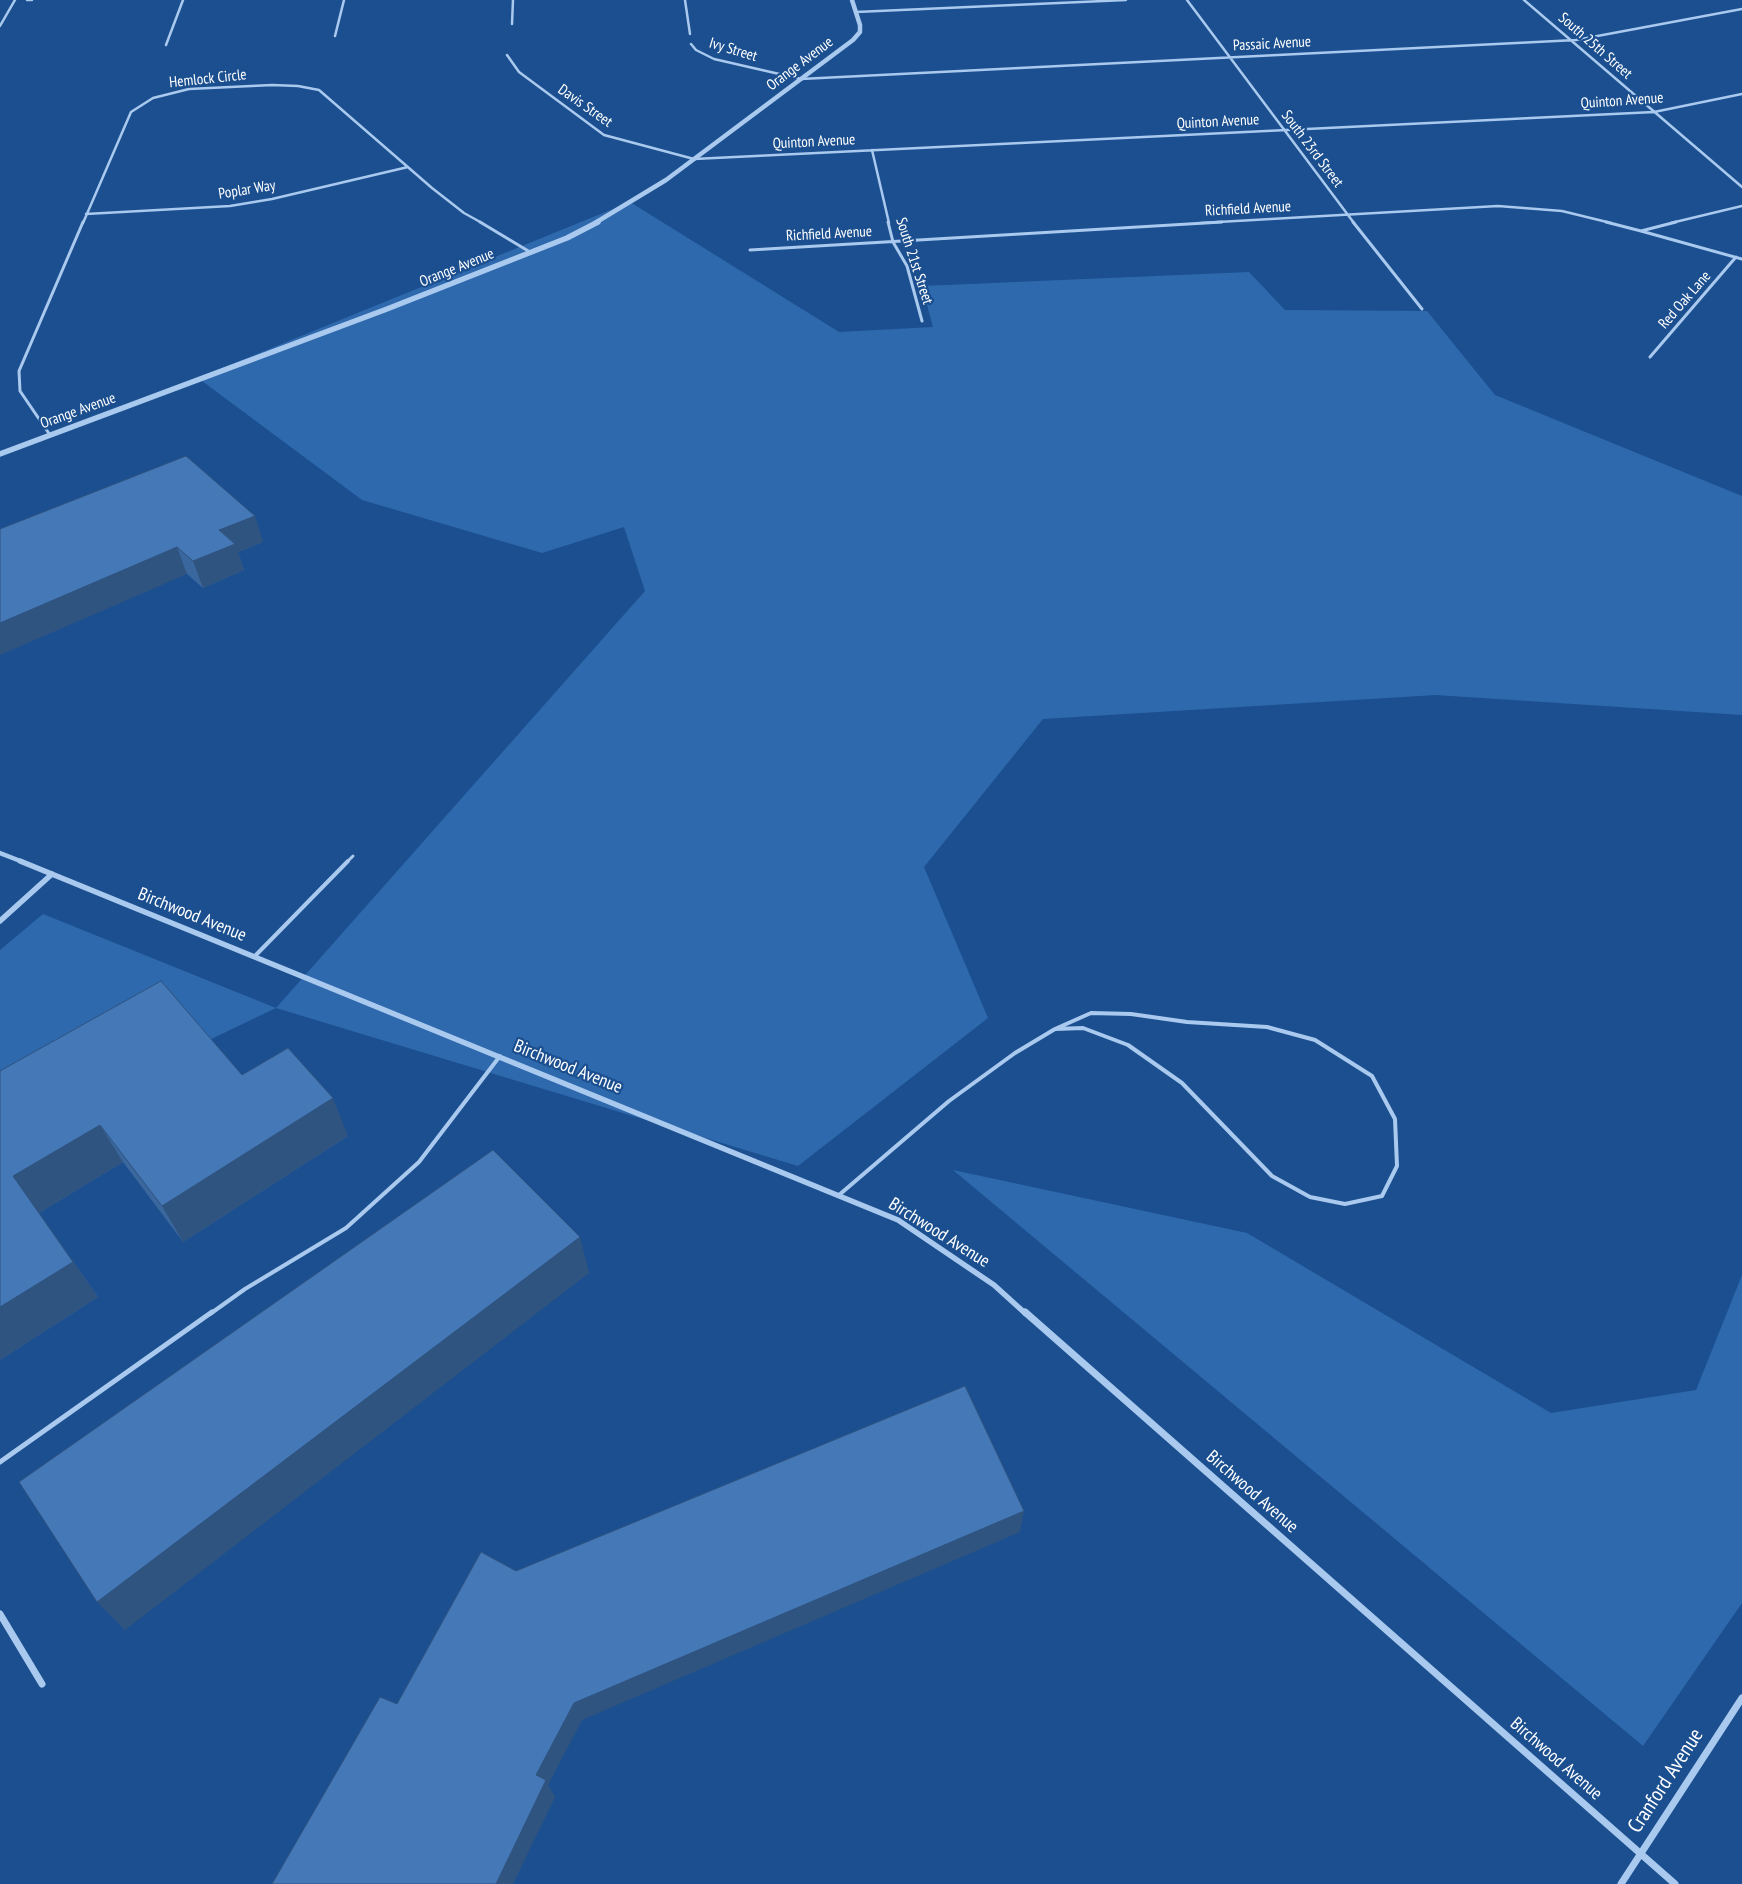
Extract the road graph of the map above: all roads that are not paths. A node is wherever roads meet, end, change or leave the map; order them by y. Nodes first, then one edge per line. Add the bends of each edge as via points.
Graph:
1 (15, 0) edge
2 (27, 0) edge
3 (32, 0) edge
4 (184, 0) edge
5 (344, 0) edge
6 (513, 0) edge
7 (685, 0) edge
8 (852, 0) edge
9 (1022, 0) edge
10 (1126, 0) edge
11 (1187, 0) edge
12 (1524, 0) edge
13 (1024, 4) junction
14 (1742, 9) edge
15 (856, 12) junction
16 (512, 24) dead end
17 (0, 26) edge
18 (690, 34) dead end
19 (335, 36) dead end
20 (1571, 40) junction
21 (691, 44) dead end
22 (166, 45) dead end
23 (507, 55) dead end
24 (1230, 58) junction
25 (801, 79) junction
26 (1742, 94) edge
27 (1654, 112) junction
28 (1284, 130) junction
29 (872, 150) junction
30 (694, 159) junction
31 (408, 168) junction
32 (1742, 187) edge
33 (1742, 206) edge
34 (86, 214) junction
35 (1347, 214) junction
36 (1641, 231) junction
37 (893, 242) junction
38 (750, 250) dead end
39 (530, 252) junction
40 (1736, 257) junction
41 (1742, 259) edge
42 (1422, 309) dead end
43 (922, 321) dead end
44 (1650, 357) dead end
45 (50, 435) junction
46 (0, 454) edge
47 (0, 853) edge
48 (353, 856) dead end
49 (52, 874) junction
50 (0, 921) edge
51 (254, 956) junction
52 (1055, 1029) junction
53 (500, 1056) junction
54 (839, 1195) junction
55 (0, 1462) edge
56 (0, 1614) edge
57 (42, 1684) dead end
58 (1742, 1698) edge
59 (1640, 1853) junction
60 (1621, 1884) edge
61 (1675, 1884) edge

1 - 17 street
2 - 3 street
4 - 22 street
5 - 19 street
6 - 16 street
7 - 18 street
8 - 15 street
9 - 13 street
10 - 13 street
11 - 24 street, South 23rd Street
12 - 20 street, South 25th Street
13 - 15 street
14 - 20 street, Passaic Avenue
15 - 25 street, Orange Avenue via 860,32
20 - 24 street, Passaic Avenue
20 - 27 street, South 25th Street
21 - 25 street, Ivy Street via 714,59
23 - 30 street, Davis Street via 519,72 594,130 618,140
24 - 25 street, Passaic Avenue
24 - 28 street, South 23rd Street
25 - 30 street, Orange Avenue
26 - 27 street, Quinton Avenue
27 - 28 street, Quinton Avenue
27 - 32 street, South 25th Street
28 - 29 street, Quinton Avenue
28 - 35 street, South 23rd Street
29 - 30 street, Quinton Avenue
29 - 37 street, South 21st Street
30 - 39 street, Orange Avenue via 610,216
31 - 34 street, Poplar Way via 230,206
31 - 34 street, Hemlock Circle via 319,90 286,85 189,89 153,98 131,112
31 - 39 street, Hemlock Circle via 464,213
33 - 36 street, Richfield Avenue
34 - 45 street, Hemlock Circle via 19,371 20,391
35 - 36 street, Richfield Avenue via 1514,206 1578,214
35 - 37 street, Richfield Avenue
35 - 42 street, South 23rd Street
36 - 40 street
37 - 38 street, Richfield Avenue
37 - 43 street, South 21st Street via 907,266
39 - 45 street, Orange Avenue
40 - 41 street
40 - 44 street, Red Oak Lane
45 - 46 street, Orange Avenue
47 - 49 street, Birchwood Avenue
48 - 51 lane
49 - 50 street
49 - 51 street, Birchwood Avenue
51 - 53 street, Birchwood Avenue
52 - 52 lane via 1083,1028 1128,1046 1182,1083 1272,1176 1310,1197 1345,1204 1382,1196 1397,1166 1395,1119 1372,1076 1315,1040 1266,1027 1187,1022 1131,1014 1091,1013
52 - 54 lane via 1015,1053 949,1102
53 - 54 street, Birchwood Avenue
53 - 55 lane via 419,1162 346,1228 245,1288
54 - 59 street, Birchwood Avenue via 898,1220 994,1285
56 - 57 street
58 - 59 street, Cranford Avenue
59 - 60 street, Cranford Avenue
59 - 61 street, Birchwood Avenue

